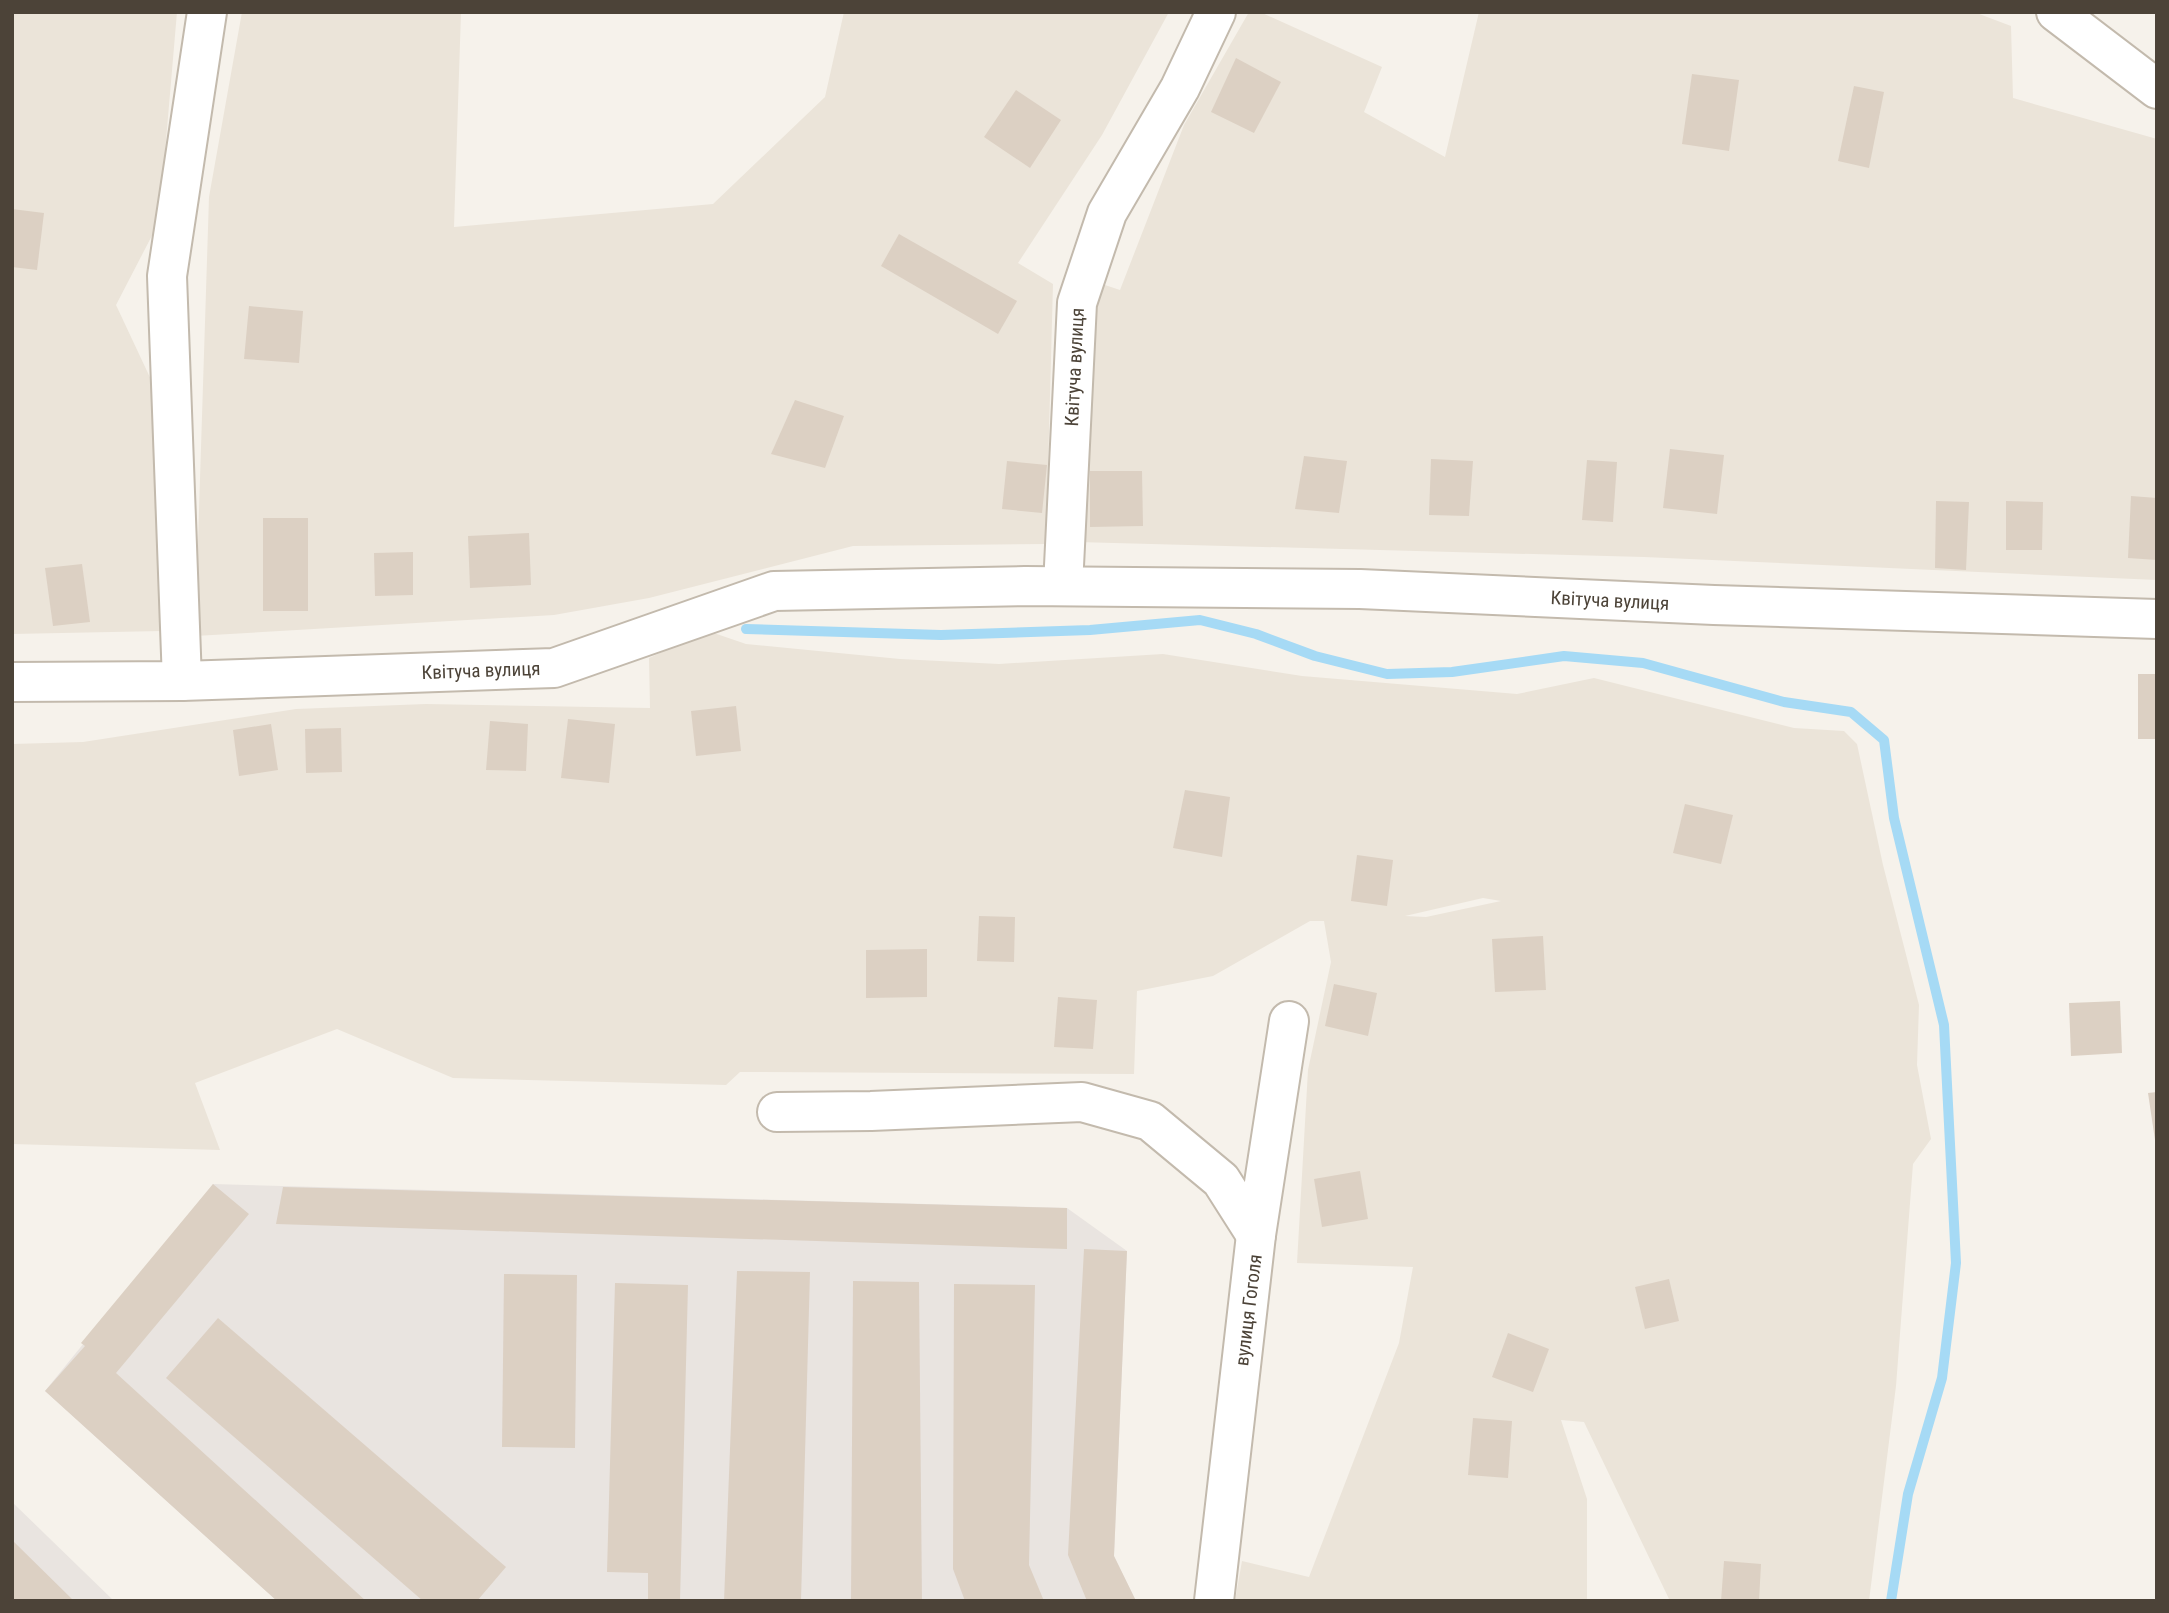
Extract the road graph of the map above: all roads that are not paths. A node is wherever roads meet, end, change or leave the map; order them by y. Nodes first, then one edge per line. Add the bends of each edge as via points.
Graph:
1 (207, 12) edge
2 (1216, 12) edge
3 (2056, 12) edge
4 (2157, 89) edge
5 (1063, 586) junction
6 (2157, 619) edge
7 (183, 681) junction
8 (12, 682) edge
9 (1289, 1021) dead end
10 (777, 1112) dead end
11 (1256, 1235) junction
12 (1214, 1601) edge

1 - 7 street via 167,276
2 - 5 street, Квітуча вулиця via 1181,88 1107,213 1077,303
3 - 4 street
5 - 6 street, Квітуча вулиця via 1360,589
5 - 7 street, Квітуча вулиця via 774,591 554,668
7 - 8 street, Квітуча вулиця
9 - 11 street, вулиця Гоголя
10 - 11 street via 1082,1102 1150,1121 1221,1180
11 - 12 street, вулиця Гоголя

